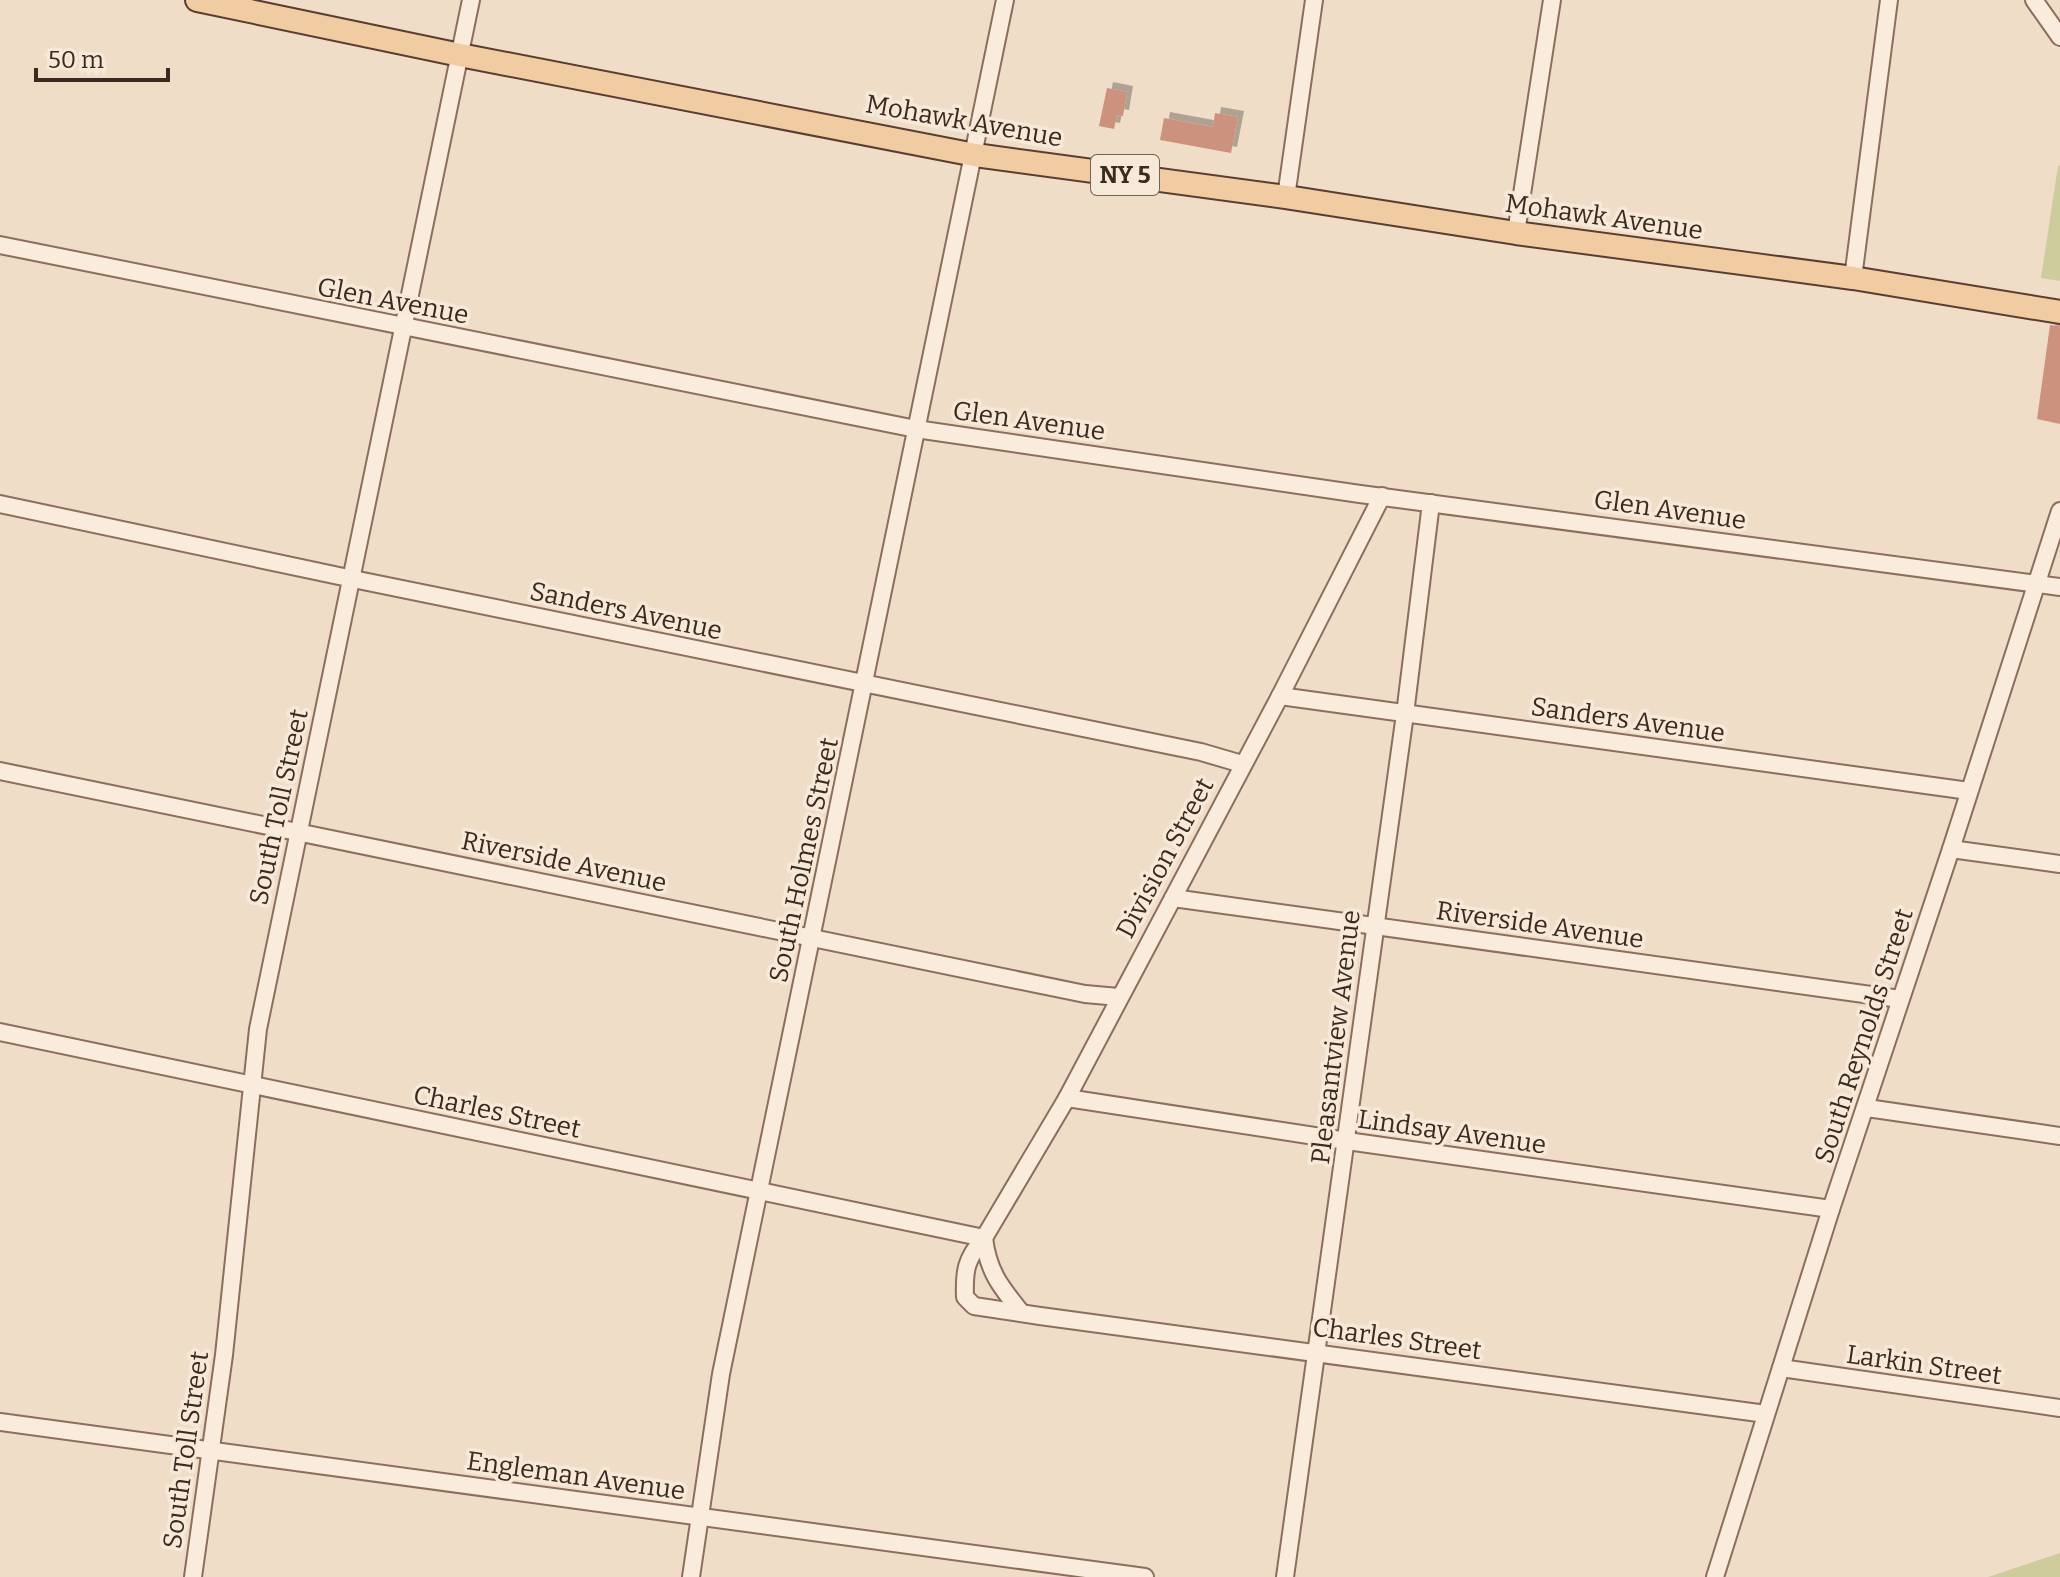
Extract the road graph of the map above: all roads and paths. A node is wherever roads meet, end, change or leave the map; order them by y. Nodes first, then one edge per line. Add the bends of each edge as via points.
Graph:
1 (197, 0) edge
2 (471, 0) edge
3 (1005, 0) edge
4 (1314, 0) edge
5 (1552, 0) edge
6 (1889, 0) edge
7 (2034, 0) edge
8 (2060, 37) edge
9 (460, 55) junction
10 (975, 155) junction
11 (1286, 197) junction
12 (1516, 233) junction
13 (0, 245) edge
14 (1853, 278) junction
15 (2060, 312) edge
16 (402, 327) junction
17 (916, 429) junction
18 (1382, 496) junction
19 (1431, 503) junction
20 (0, 504) edge
21 (2060, 511) edge
22 (353, 579) junction
23 (2035, 583) junction
24 (2060, 587) edge
25 (865, 685) junction
26 (1280, 696) junction
27 (1405, 714) junction
28 (1242, 764) junction
29 (0, 771) edge
30 (1969, 791) junction
31 (298, 832) junction
32 (1951, 849) junction
33 (2060, 864) edge
34 (1173, 898) junction
35 (1374, 926) junction
36 (813, 937) junction
37 (1119, 997) junction
38 (1900, 999) junction
39 (0, 1032) edge
40 (252, 1085) junction
41 (1067, 1098) junction
42 (1867, 1108) junction
43 (2060, 1136) edge
44 (1347, 1141) junction
45 (759, 1191) junction
46 (1831, 1209) junction
47 (984, 1238) junction
48 (1020, 1311) junction
49 (1317, 1352) junction
50 (1781, 1368) junction
51 (2060, 1408) edge
52 (1766, 1414) junction
53 (0, 1422) edge
54 (209, 1451) junction
55 (699, 1517) junction
56 (193, 1577) edge
57 (691, 1577) edge
58 (1145, 1577) edge
59 (1285, 1577) edge
60 (1715, 1577) edge

1 - 9 main road, Mohawk Avenue / NY 5
2 - 9 street, South Toll Street
3 - 10 street, South Holmes Street
4 - 11 street
5 - 12 street
6 - 14 street
7 - 8 street
9 - 10 main road, Mohawk Avenue / NY 5
9 - 16 street, South Toll Street
10 - 11 main road, Mohawk Avenue / NY 5
10 - 17 street, South Holmes Street
11 - 12 main road, Mohawk Avenue / NY 5
12 - 14 main road, Mohawk Avenue / NY 5
13 - 16 street, Glen Avenue
14 - 15 main road, Mohawk Avenue / NY 5
16 - 17 street, Glen Avenue
16 - 22 street, South Toll Street
17 - 18 street, Glen Avenue
17 - 25 street, South Holmes Street
18 - 19 street, Glen Avenue
18 - 26 street, Division Street
19 - 23 street, Glen Avenue
19 - 27 street, Pleasantview Avenue
20 - 22 street, Sanders Avenue
21 - 23 street, South Reynolds Street
22 - 25 street, Sanders Avenue
22 - 31 street, South Toll Street
23 - 24 street, Glen Avenue
23 - 30 street, South Reynolds Street
25 - 28 street, Sanders Avenue
25 - 36 street, South Holmes Street
26 - 27 street, Sanders Avenue
26 - 28 street, Division Street
27 - 30 street, Sanders Avenue
27 - 35 street, Pleasantview Avenue
28 - 34 street, Division Street
29 - 31 street, Riverside Avenue
30 - 32 street, South Reynolds Street
31 - 36 street, Riverside Avenue
31 - 40 street, South Toll Street via 258,1029
32 - 33 street
32 - 38 street, South Reynolds Street
34 - 35 street, Riverside Avenue
34 - 37 street, Division Street
35 - 38 street, Riverside Avenue
35 - 44 street, Pleasantview Avenue
36 - 37 street, Riverside Avenue
36 - 45 street, South Holmes Street
37 - 41 street, Division Street
38 - 42 street, South Reynolds Street
39 - 40 street, Charles Street
40 - 45 street, Charles Street
40 - 54 street, South Toll Street
41 - 44 street, Lindsay Avenue
41 - 47 street, Division Street
42 - 43 street
42 - 46 street, South Reynolds Street
44 - 46 street, Lindsay Avenue
44 - 49 street, Pleasantview Avenue
45 - 47 street, Charles Street
45 - 55 street, South Holmes Street via 721,1374
46 - 50 street, South Reynolds Street
47 - 48 street via 987,1263
47 - 48 street, Charles Street via 970,1255 965,1297 974,1306
48 - 49 street, Charles Street
49 - 52 street, Charles Street
49 - 59 street, Pleasantview Avenue
50 - 51 street, Larkin Street
50 - 52 street, South Reynolds Street
52 - 60 street, South Reynolds Street
53 - 54 street, Engleman Avenue
54 - 55 street, Engleman Avenue
54 - 56 street, South Toll Street
55 - 57 street, South Holmes Street
55 - 58 street, Engleman Avenue

